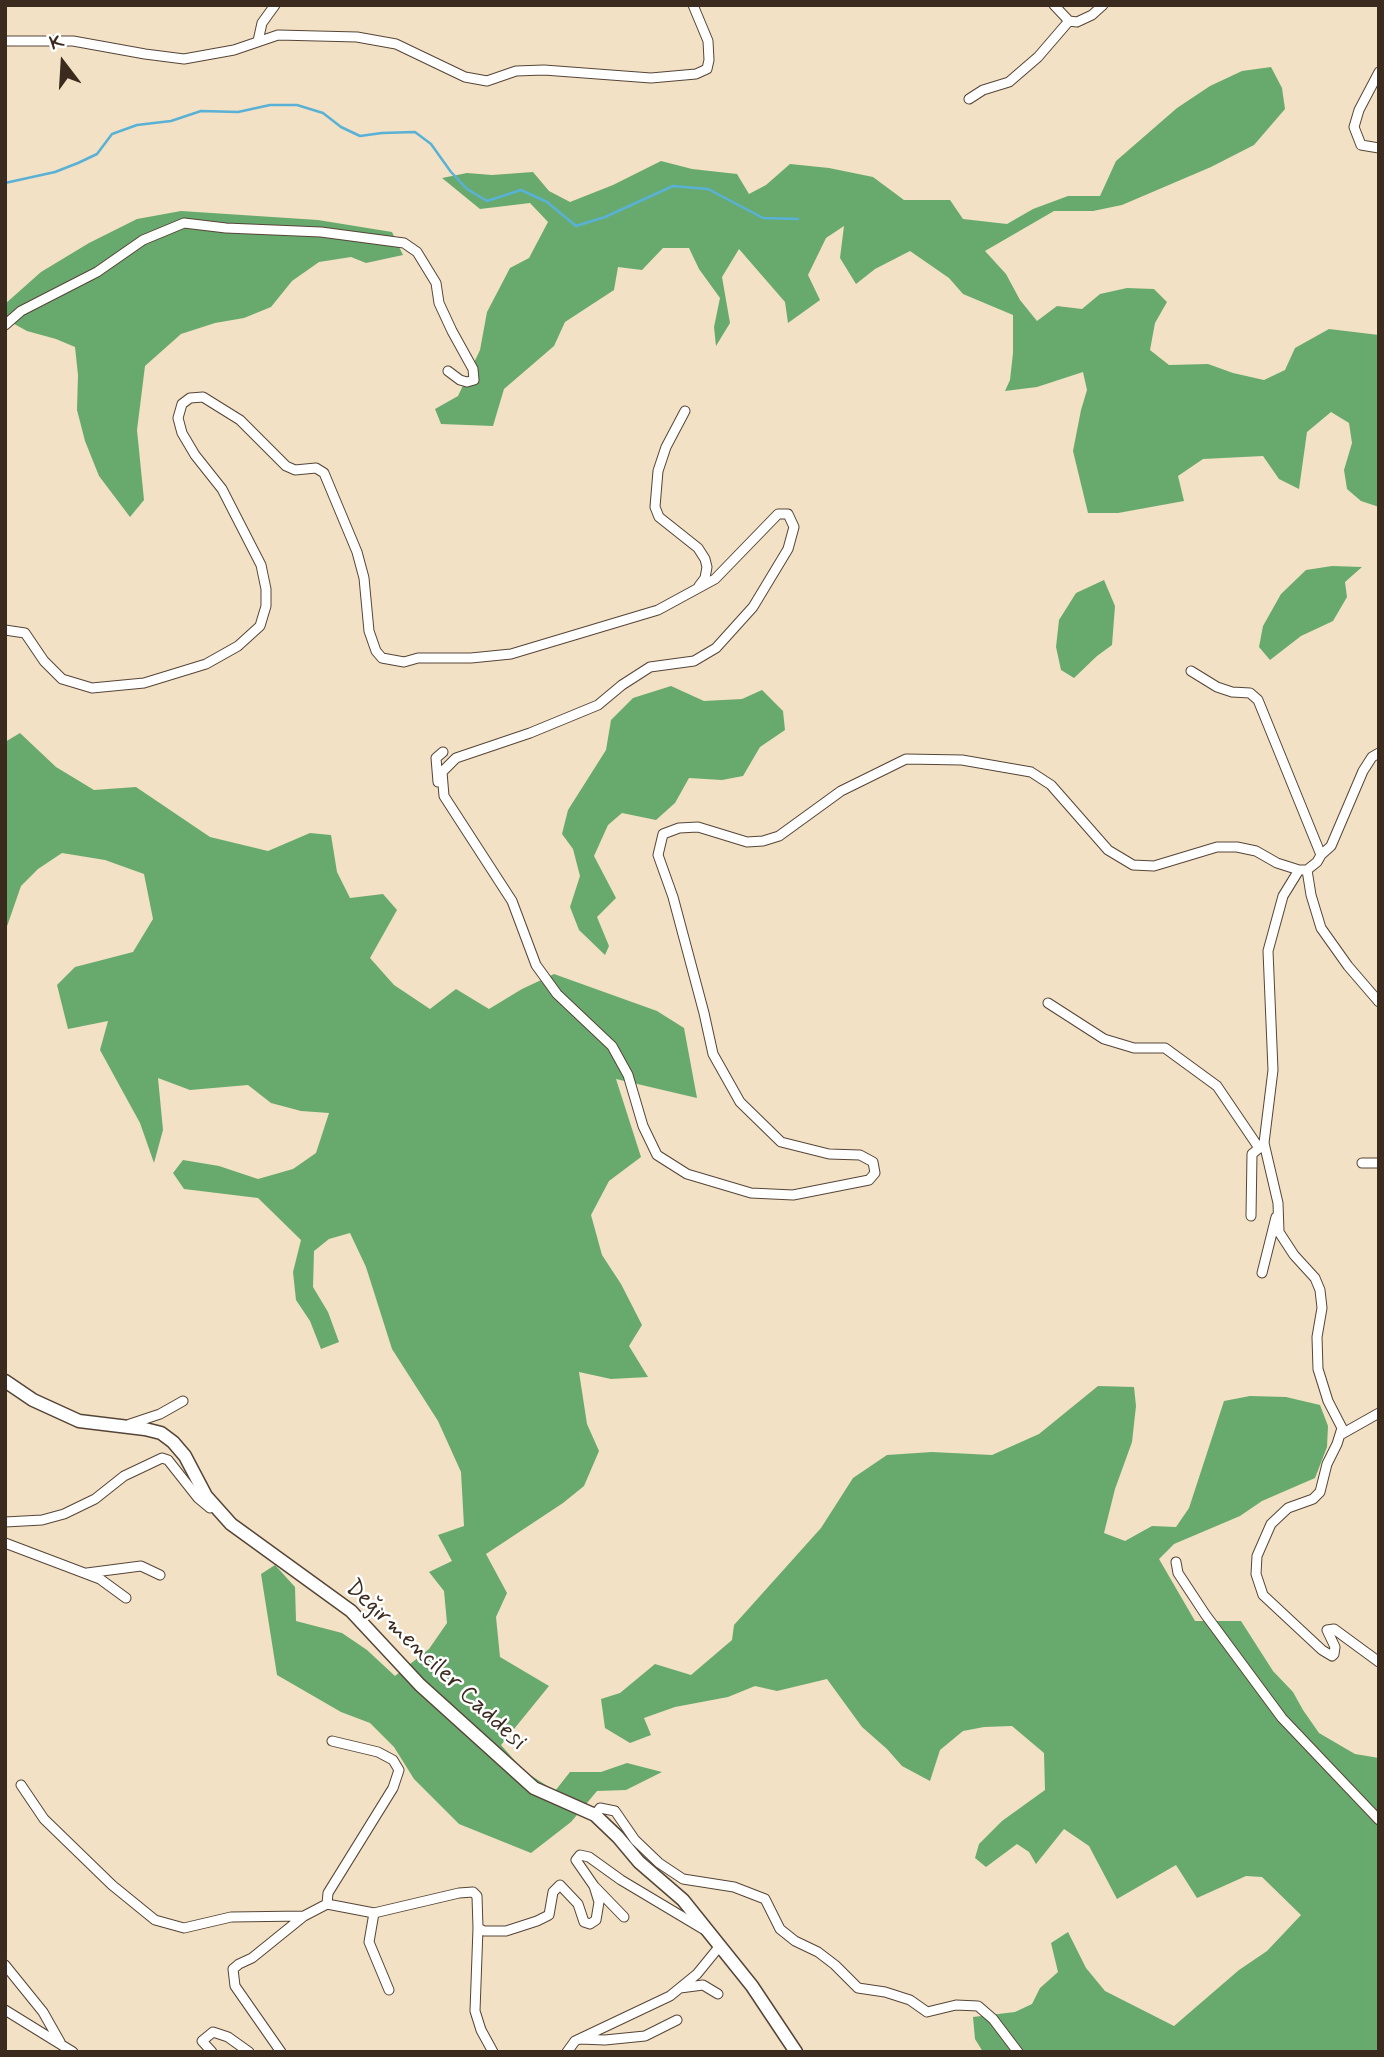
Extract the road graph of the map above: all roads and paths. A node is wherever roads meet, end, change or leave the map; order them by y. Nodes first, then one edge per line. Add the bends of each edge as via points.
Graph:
1 (275, 5) edge
2 (692, 5) edge
3 (1054, 5) edge
4 (1102, 5) edge
5 (1069, 21) junction
6 (5, 41) edge
7 (258, 41) junction
8 (1379, 72) edge
9 (969, 99) dead end
10 (1379, 148) edge
11 (5, 325) edge
12 (448, 371) dead end
13 (685, 411) dead end
14 (696, 590) junction
15 (5, 630) edge
16 (1191, 671) dead end
17 (443, 752) dead end
18 (1379, 753) edge
19 (444, 796) junction
20 (1321, 855) junction
21 (1303, 870) junction
22 (1379, 1002) edge
23 (1048, 1003) dead end
24 (1262, 1146) junction
25 (1362, 1163) dead end
26 (1379, 1163) edge
27 (1278, 1212) junction
28 (1251, 1216) dead end
29 (1262, 1273) dead end
30 (5, 1381) edge
31 (183, 1401) dead end
32 (1379, 1413) edge
33 (118, 1426) junction
34 (1340, 1435) junction
35 (5, 1522) edge
36 (231, 1524) junction
37 (5, 1544) edge
38 (1176, 1563) dead end
39 (82, 1573) junction
40 (160, 1575) dead end
41 (126, 1598) dead end
42 (1379, 1662) edge
43 (332, 1741) dead end
44 (21, 1785) dead end
45 (595, 1815) junction
46 (1379, 1820) edge
47 (594, 1886) junction
48 (327, 1904) junction
49 (374, 1913) junction
50 (304, 1916) junction
51 (624, 1917) dead end
52 (478, 1928) junction
53 (708, 1931) junction
54 (719, 1947) junction
55 (5, 1965) edge
56 (679, 1989) junction
57 (389, 1990) dead end
58 (718, 1994) dead end
59 (5, 2010) edge
60 (677, 2020) dead end
61 (579, 2039) junction
62 (60, 2042) junction
63 (73, 2052) edge
64 (212, 2052) edge
65 (248, 2052) edge
66 (281, 2052) edge
67 (493, 2052) edge
68 (567, 2052) edge
69 (796, 2052) edge
70 (1018, 2052) edge

1 - 7 street via 262,23
2 - 7 street via 708,41 707,69 652,78 544,70 516,71 487,80 465,77 396,44 370,39 278,34
3 - 5 street
4 - 5 street via 1092,15
5 - 9 street via 1009,82
6 - 7 street via 74,41 184,59
8 - 10 street via 1354,127 1361,145
11 - 12 street via 21,311 97,272 143,240 184,223 321,232 404,243 417,251 436,283 439,303 473,369 474,380 460,380
13 - 14 street via 658,471 655,507 659,517 705,559 705,578
14 - 15 street via 658,610 511,654 404,662 382,658 369,631 357,552 324,473 316,468 286,467 240,420 203,397 182,404 178,418 182,433 222,489 261,565 266,606 260,626 206,664 144,683 92,688 62,679 25,634
14 - 19 street via 715,579 778,514 788,514 793,527 788,549 753,607 716,648 694,661 650,667 598,705 573,717 456,758 442,772
16 - 20 street via 1217,687 1250,693 1258,700
17 - 19 street via 436,758 436,769
18 - 20 street via 1363,771 1331,845
19 - 21 street via 512,901 536,965 557,995 612,1046 628,1075 657,1155 687,1174 751,1193 793,1195 869,1180 875,1172 873,1162 860,1155 829,1154 781,1142 740,1102 713,1054 658,855 663,834 698,827 747,842 763,841 779,836 841,790 906,759 962,760 1031,772 1051,785 1108,849 1132,865 1154,866 1217,847 1237,847
20 - 21 street
21 - 22 street via 1321,929
21 - 24 street via 1283,896 1268,951 1273,1070
23 - 24 street via 1104,1039 1134,1048 1165,1048 1217,1086
24 - 27 street
24 - 28 street via 1252,1154
25 - 26 street
27 - 29 street
27 - 34 street via 1279,1232 1320,1290 1318,1369 1342,1428
30 - 33 main road, Değirmenciler Caddesi via 79,1421
31 - 33 street via 140,1422
32 - 34 street
33 - 36 main road, Değirmenciler Caddesi via 161,1433 173,1442 206,1496
34 - 42 street via 1320,1492 1288,1508 1271,1524 1256,1574 1263,1594 1322,1650 1335,1654 1327,1630 1334,1629
35 - 36 street via 64,1514 162,1458 198,1498
36 - 45 main road, Değirmenciler Caddesi via 351,1611 420,1685 534,1788
37 - 39 street
38 - 46 street via 1205,1614 1282,1718
39 - 40 street via 141,1566
39 - 41 street via 100,1579
43 - 48 street via 377,1752 393,1760 399,1770 393,1788 328,1893
44 - 50 street via 44,1819 155,1920 184,1928 231,1917
45 - 53 main road, Değirmenciler Caddesi via 683,1900
45 - 70 street via 600,1808 615,1811 635,1840 684,1880 734,1887 765,1899 780,1929 818,1952 858,1988 910,2000 927,2012 956,2005 978,2006
47 - 51 street
47 - 52 street via 598,1912 590,1924 584,1922 578,1904 560,1885 553,1892 549,1915 506,1931
47 - 53 street via 576,1860 580,1855
48 - 49 street
48 - 50 street
49 - 52 street via 473,1892
49 - 57 street via 369,1942
50 - 66 street via 233,1969 235,1986
52 - 67 street via 475,2011
53 - 54 main road, Değirmenciler Caddesi
54 - 56 street
54 - 69 main road, Değirmenciler Caddesi via 752,1986
55 - 62 street via 43,2012
56 - 58 street via 703,1985
56 - 61 street
59 - 62 street
60 - 61 street via 645,2036
61 - 68 street
62 - 63 street
64 - 65 street via 202,2041 213,2032

